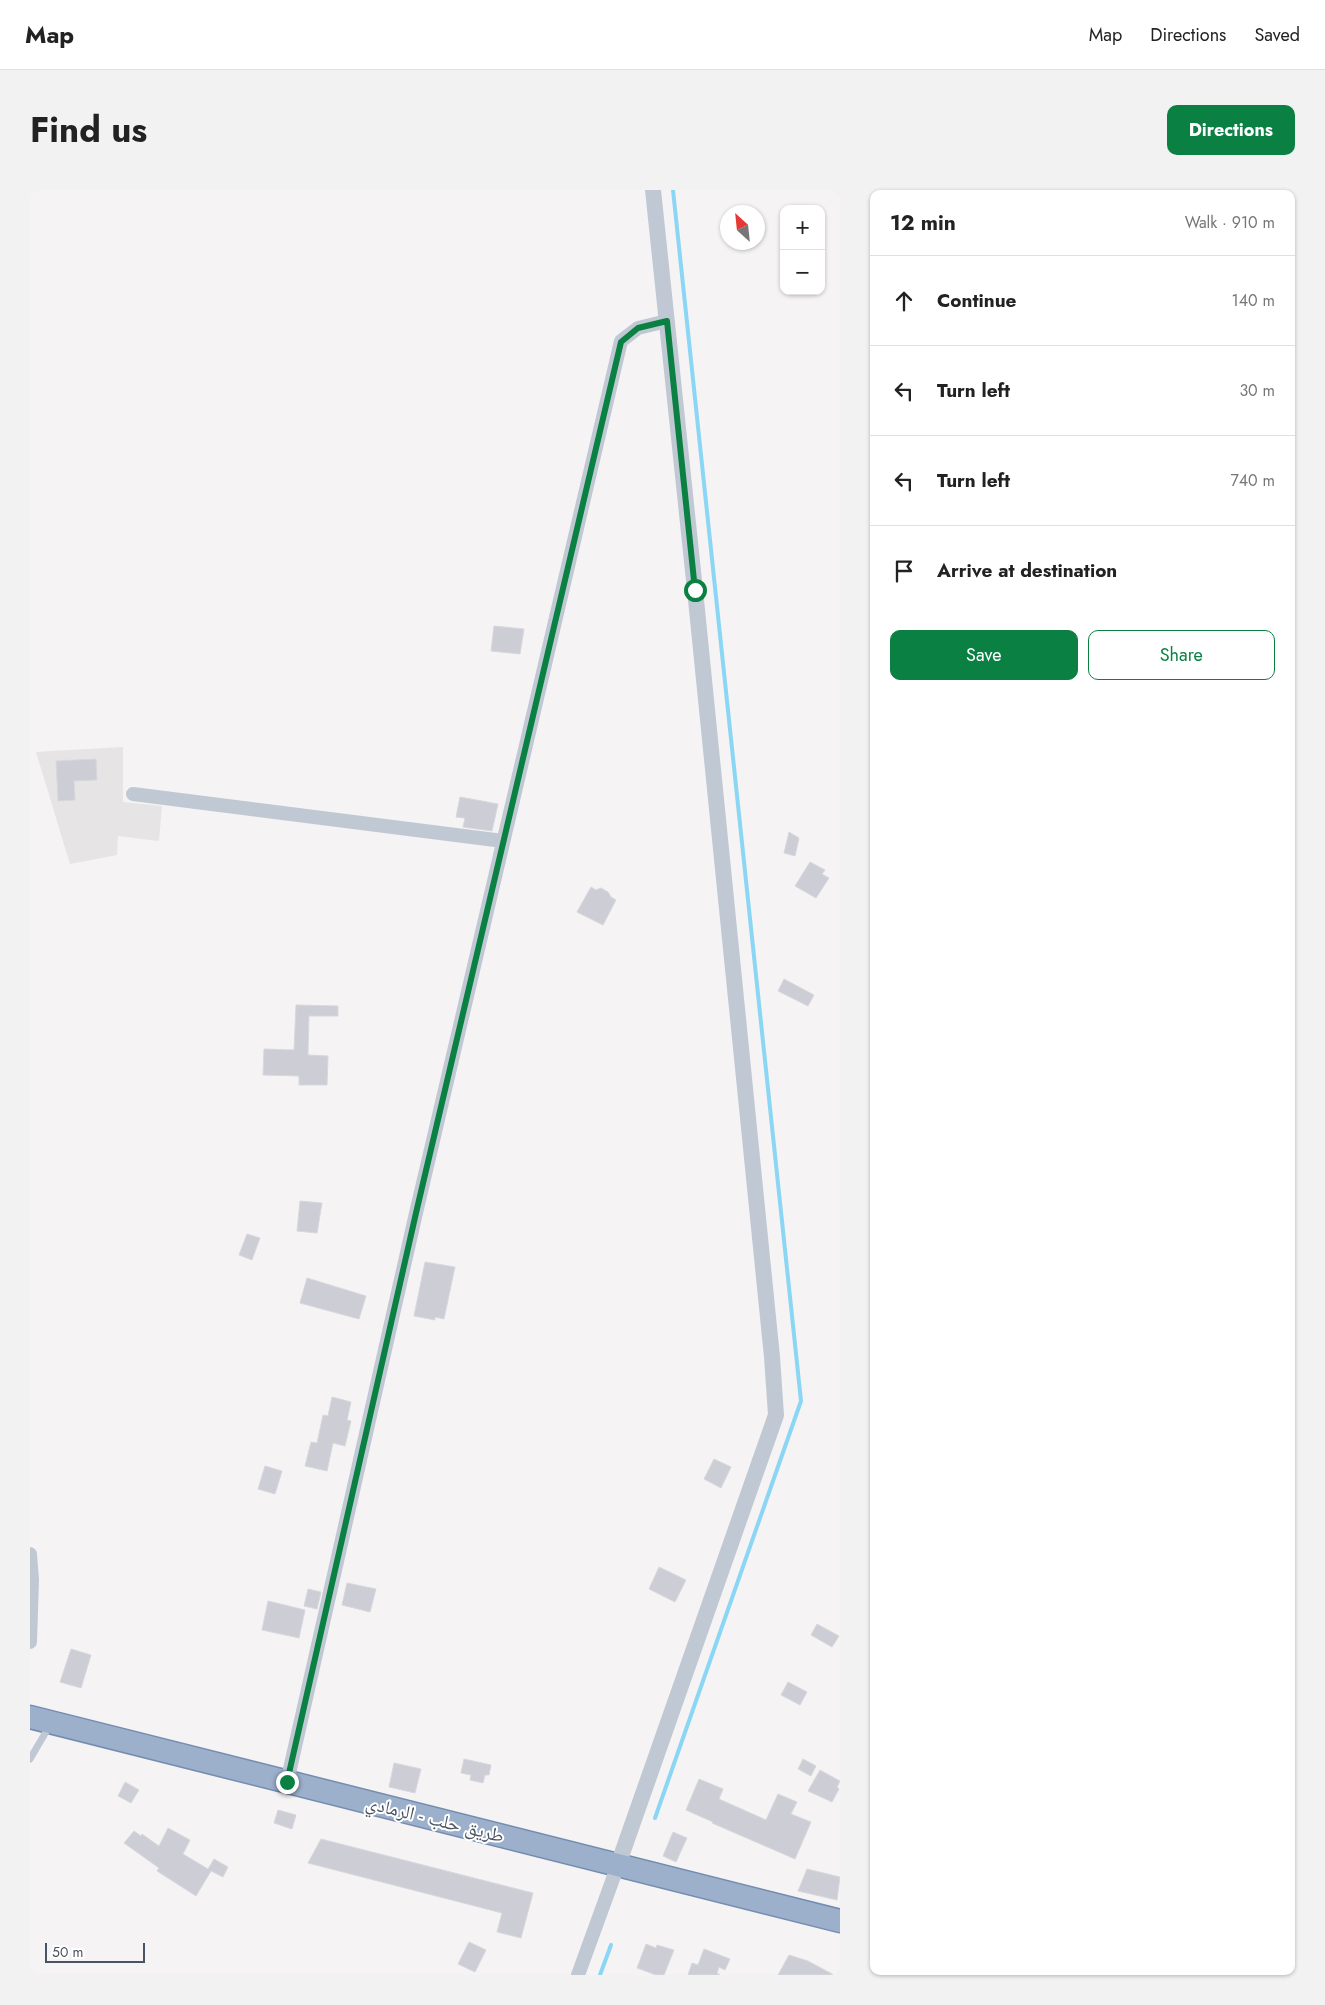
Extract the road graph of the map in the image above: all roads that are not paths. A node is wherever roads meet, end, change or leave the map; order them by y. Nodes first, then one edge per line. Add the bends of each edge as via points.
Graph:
1 (652, 190) edge
2 (667, 321) junction
3 (132, 794) dead end
4 (503, 841) junction
5 (30, 1554) edge
6 (30, 1642) edge
7 (30, 1717) edge
8 (52, 1722) junction
9 (30, 1759) edge
10 (287, 1782) junction
11 (618, 1865) junction
12 (840, 1921) edge
13 (578, 1975) edge

1 - 2 street
2 - 4 street via 638,328 621,342
2 - 11 street via 776,1415
3 - 4 street
4 - 10 street
5 - 6 street
7 - 8 highway, طريق حلب - الرمادي
8 - 9 lane
8 - 10 highway, طريق حلب - الرمادي
10 - 11 highway, طريق حلب - الرمادي
11 - 12 highway, طريق حلب - الرمادي
11 - 13 street

